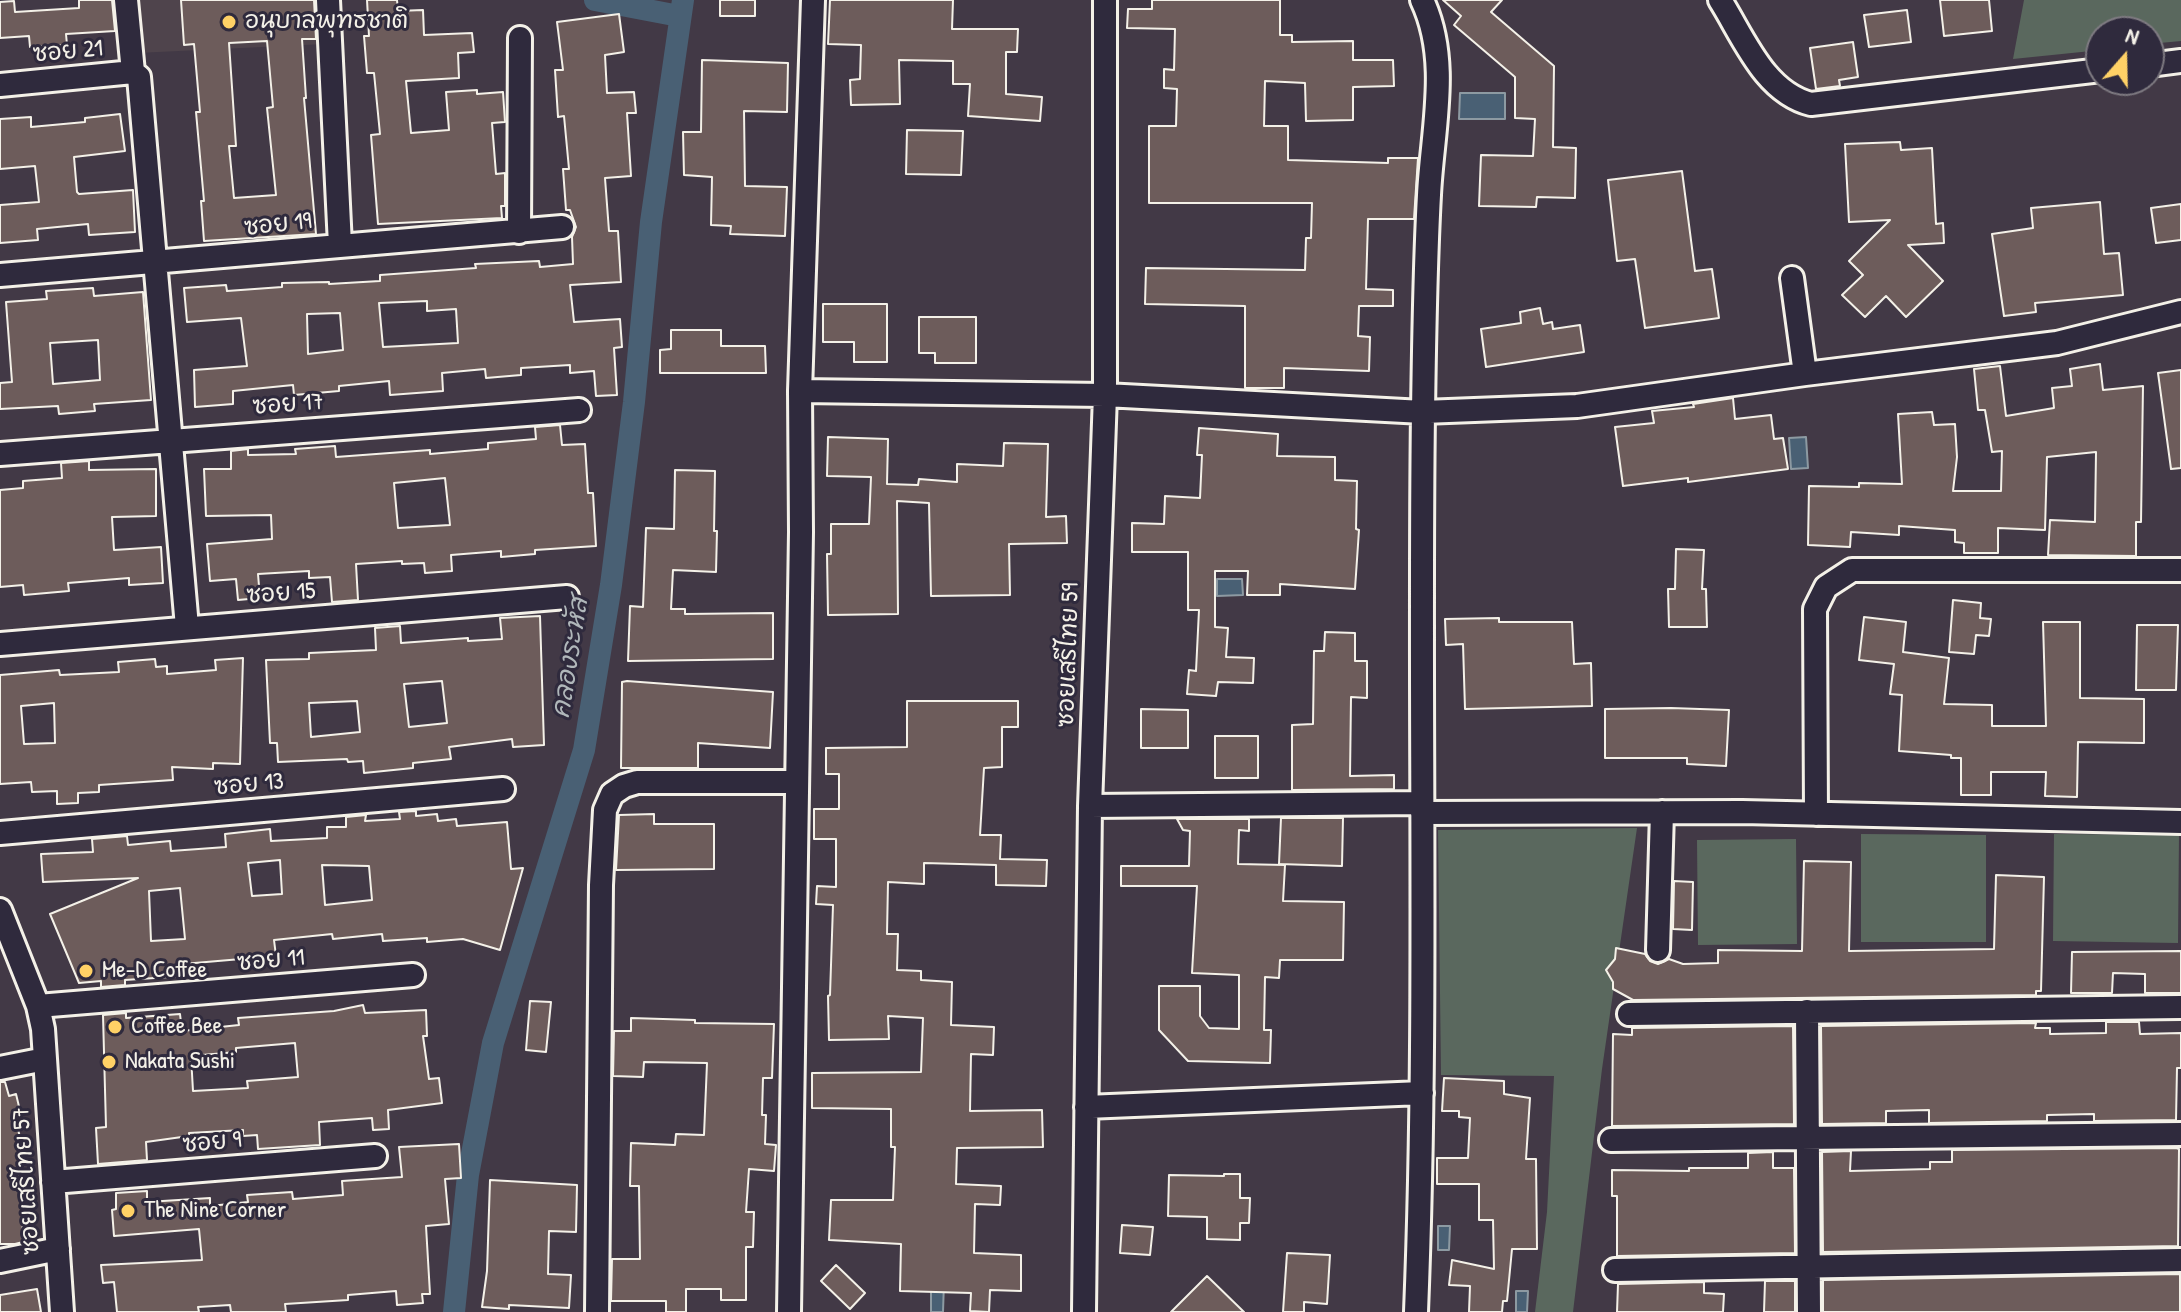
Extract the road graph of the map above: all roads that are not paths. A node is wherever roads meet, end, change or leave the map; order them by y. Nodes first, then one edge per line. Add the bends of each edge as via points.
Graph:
1 (126, 0) edge
2 (328, 0) edge
3 (813, 0) edge
4 (1105, 0) edge
5 (1422, 0) edge
6 (1720, 0) edge
7 (520, 38) dead end
8 (2085, 72) edge
9 (136, 74) junction
10 (0, 85) edge
11 (562, 227) dead end
12 (519, 232) junction
13 (340, 245) junction
14 (154, 264) junction
15 (0, 275) edge
16 (1792, 278) dead end
17 (2181, 312) edge
18 (1805, 374) junction
19 (800, 391) junction
20 (1105, 395) junction
21 (579, 410) dead end
22 (1423, 412) junction
23 (169, 440) junction
24 (0, 454) edge
25 (2181, 570) edge
26 (567, 597) dead end
27 (187, 627) junction
28 (0, 644) edge
29 (797, 782) junction
30 (503, 789) dead end
31 (1090, 806) junction
32 (1422, 808) junction
33 (1662, 812) junction
34 (1816, 814) junction
35 (2181, 822) edge
36 (0, 833) edge
37 (0, 910) edge
38 (1658, 950) dead end
39 (413, 975) dead end
40 (38, 1006) junction
41 (2181, 1007) edge
42 (1807, 1011) junction
43 (1629, 1014) dead end
44 (45, 1059) junction
45 (0, 1068) edge
46 (1422, 1093) junction
47 (1086, 1107) junction
48 (2181, 1134) edge
49 (1807, 1138) junction
50 (1611, 1140) dead end
51 (375, 1156) dead end
52 (53, 1182) junction
53 (58, 1249) junction
54 (2181, 1260) edge
55 (0, 1261) edge
56 (1808, 1265) junction
57 (1615, 1270) dead end
58 (62, 1312) edge
59 (597, 1312) edge
60 (789, 1312) edge
61 (1084, 1312) edge
62 (1416, 1312) edge
63 (1809, 1312) edge

1 - 9 street
2 - 13 street
3 - 19 street
4 - 20 street, ซอยเสรีไทย 59
5 - 22 street via 1436,37 1438,77
6 - 8 street via 1769,79 1788,96 1811,104
7 - 12 street
9 - 10 street, ซอย 21
9 - 14 street
11 - 12 street, ซอย 19
12 - 13 street, ซอย 19
13 - 14 street, ซอย 19
14 - 15 street, ซอย 19
14 - 23 street
16 - 18 street
17 - 18 street via 2057,343
18 - 22 street via 1577,406
19 - 20 street
19 - 29 street
20 - 22 street
20 - 31 street, ซอยเสรีไทย 59
21 - 23 street, ซอย 17
22 - 32 street
23 - 24 street, ซอย 17
23 - 27 street
25 - 34 street via 1852,570 1826,587 1815,609
26 - 27 street, ซอย 15
27 - 28 street, ซอย 15
29 - 59 street via 637,782 612,794 605,810
29 - 60 street
30 - 36 street, ซอย 13
31 - 32 street
31 - 47 street, ซอยเสรีไทย 59
32 - 33 street
32 - 46 street
33 - 34 street
33 - 38 street
34 - 35 street
37 - 40 street, ซอยเสรีไทย 57
39 - 40 street, ซอย 11
40 - 44 street, ซอยเสรีไทย 57
41 - 42 street
42 - 43 street
42 - 49 street
44 - 45 street
44 - 52 street, ซอยเสรีไทย 57
46 - 47 street
46 - 62 street
47 - 61 street, ซอยเสรีไทย 59
48 - 49 street
49 - 50 street
49 - 56 street
51 - 52 street, ซอย 9
52 - 53 street, ซอยเสรีไทย 57
53 - 55 street
53 - 58 street, ซอยเสรีไทย 57
54 - 56 street
56 - 57 street
56 - 63 street

